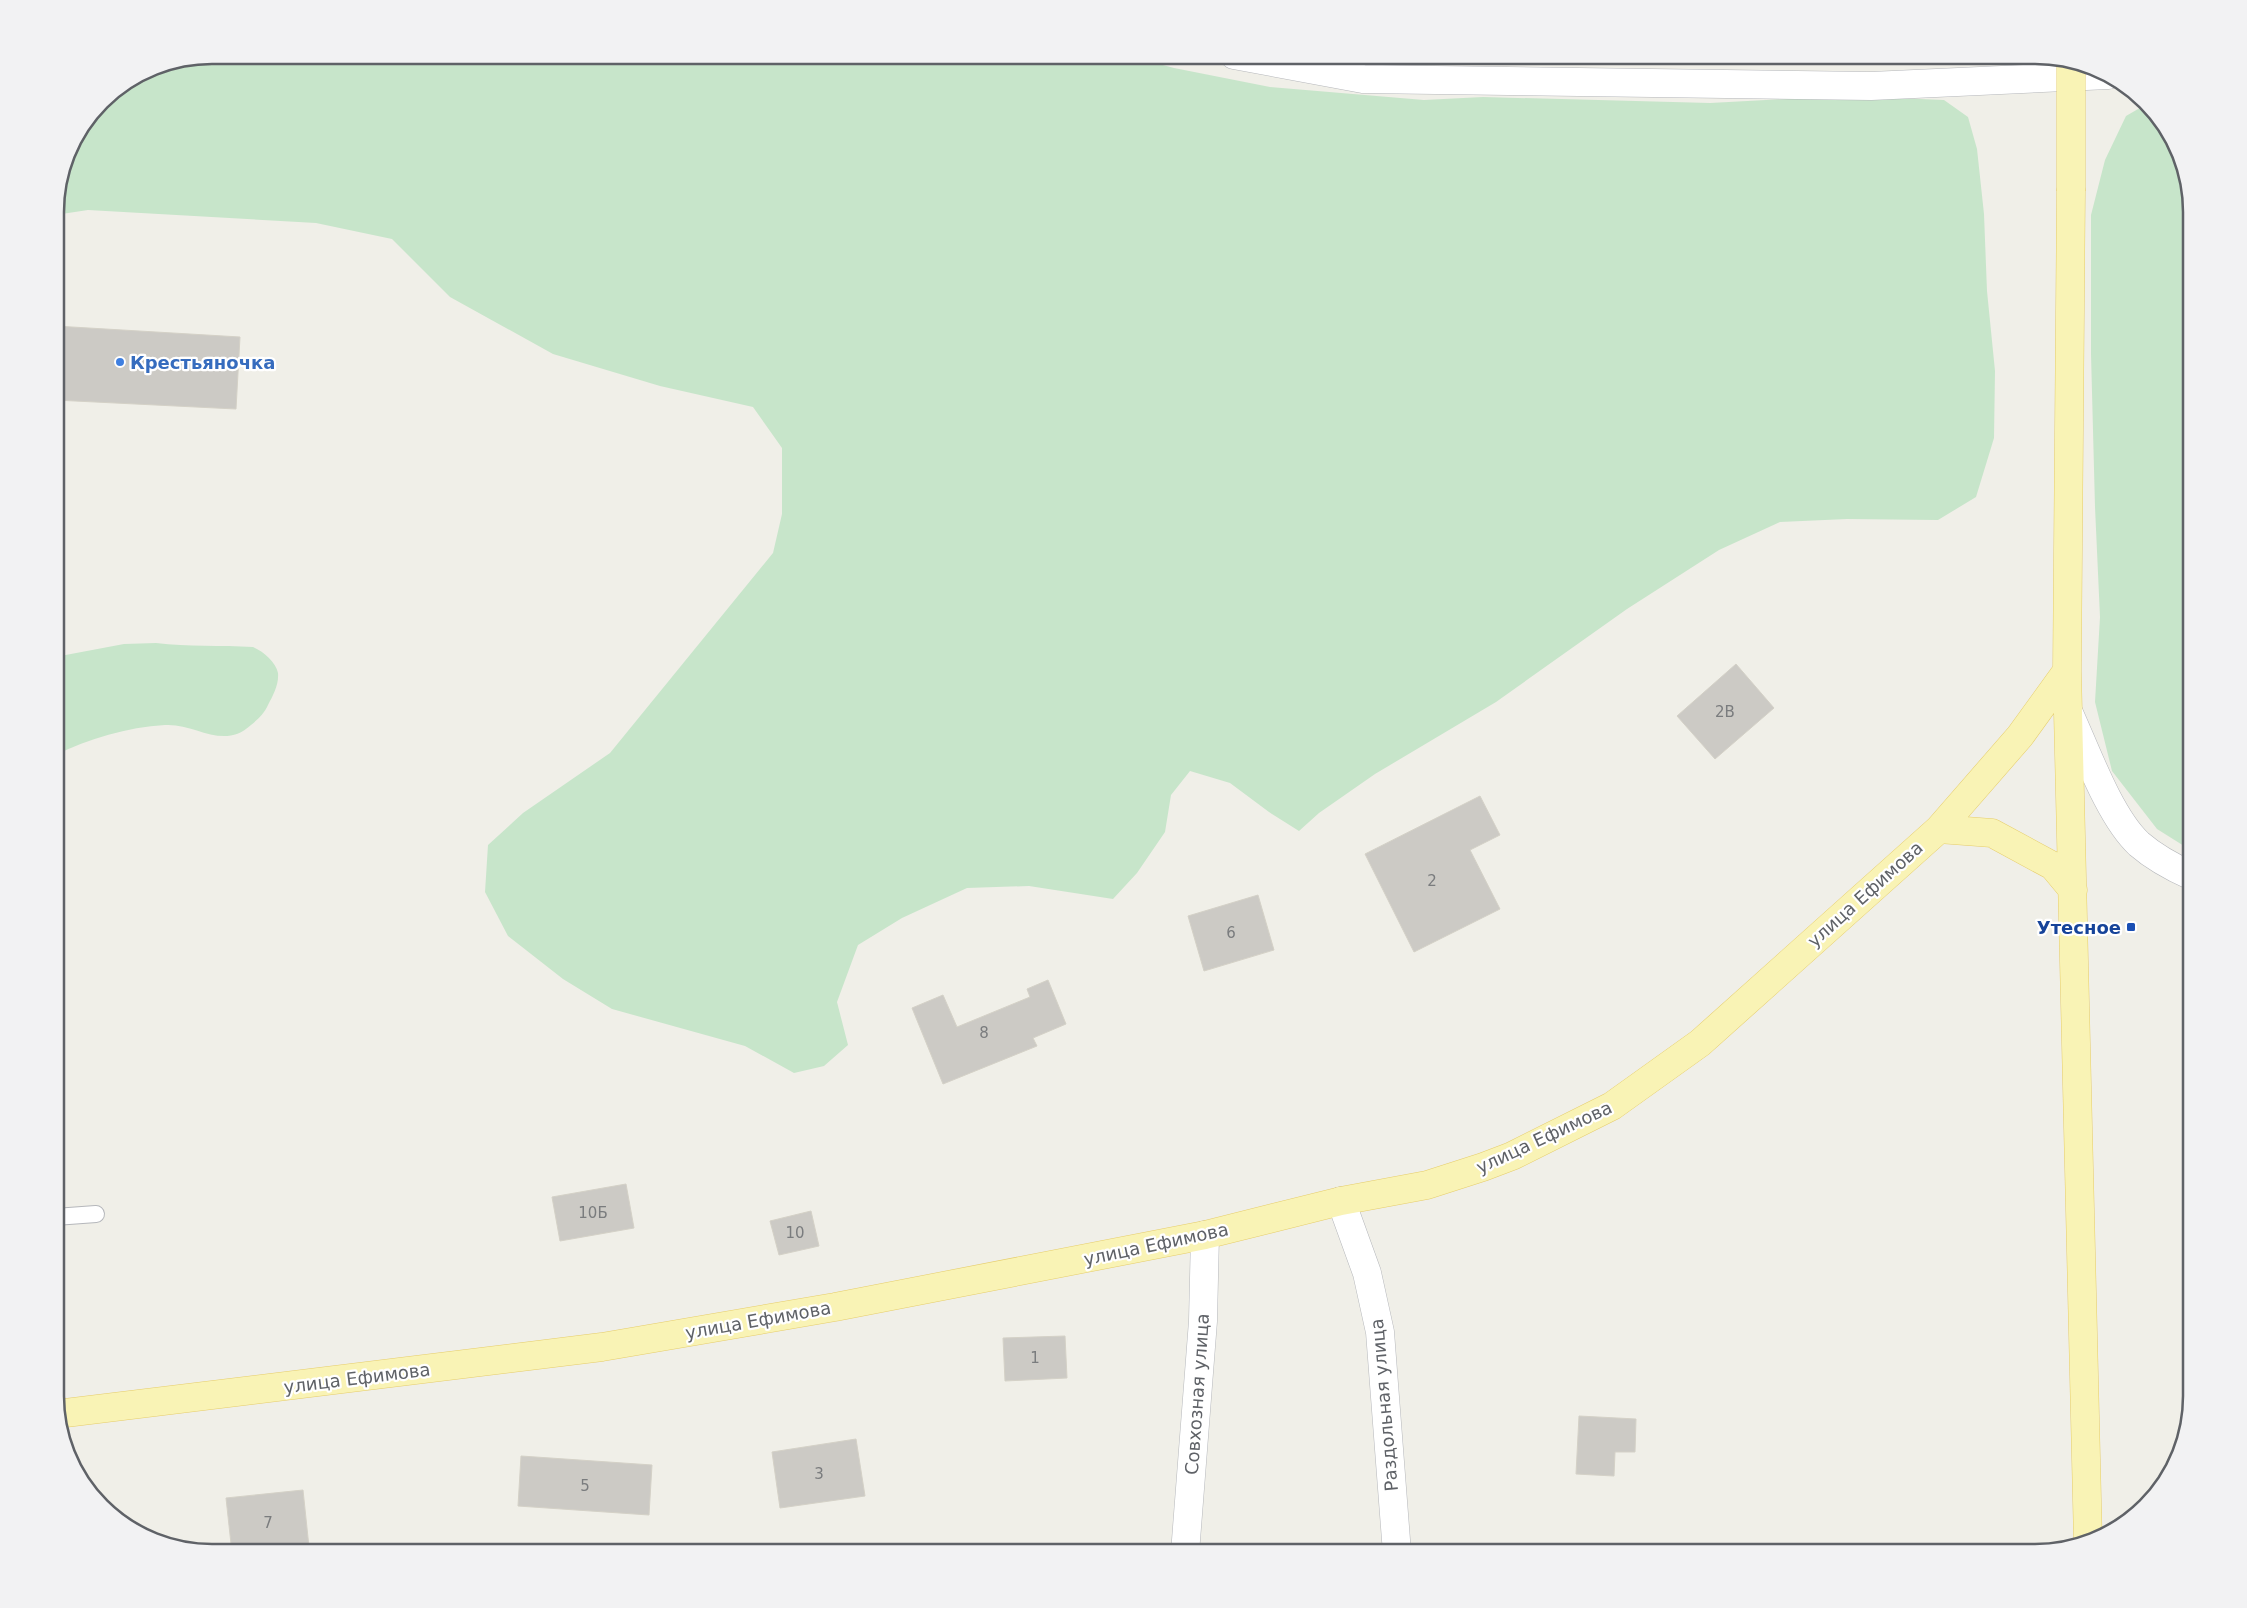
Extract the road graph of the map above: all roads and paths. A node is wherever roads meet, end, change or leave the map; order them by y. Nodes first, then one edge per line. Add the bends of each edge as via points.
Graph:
1 (1280, 64) edge
2 (2071, 68) edge
3 (2093, 76) edge
4 (2068, 671) junction
5 (2068, 711) junction
6 (1938, 829) junction
7 (2183, 872) edge
8 (2073, 890) junction
9 (1341, 1201) junction
10 (96, 1214) dead end
11 (64, 1216) edge
12 (1205, 1235) junction
13 (65, 1413) edge
14 (2088, 1534) edge
15 (1186, 1544) edge
16 (1396, 1544) edge

1 - 3 street via 1363,80 1871,86
2 - 4 main road, bridge
4 - 5 main road
4 - 6 main road, улица Ефимова via 2020,736
5 - 7 street via 2111,806 2139,844
5 - 8 main road
6 - 8 main road via 1992,833 2053,866
6 - 9 main road, улица Ефимова via 1700,1043 1612,1106 1483,1167 1427,1185
8 - 14 main road
9 - 12 main road, улица Ефимова
9 - 16 street, Раздольная улица via 1367,1273 1380,1332
10 - 11 lane
12 - 13 main road, улица Ефимова via 835,1307 602,1347
12 - 15 street, Совхозная улица via 1203,1321

